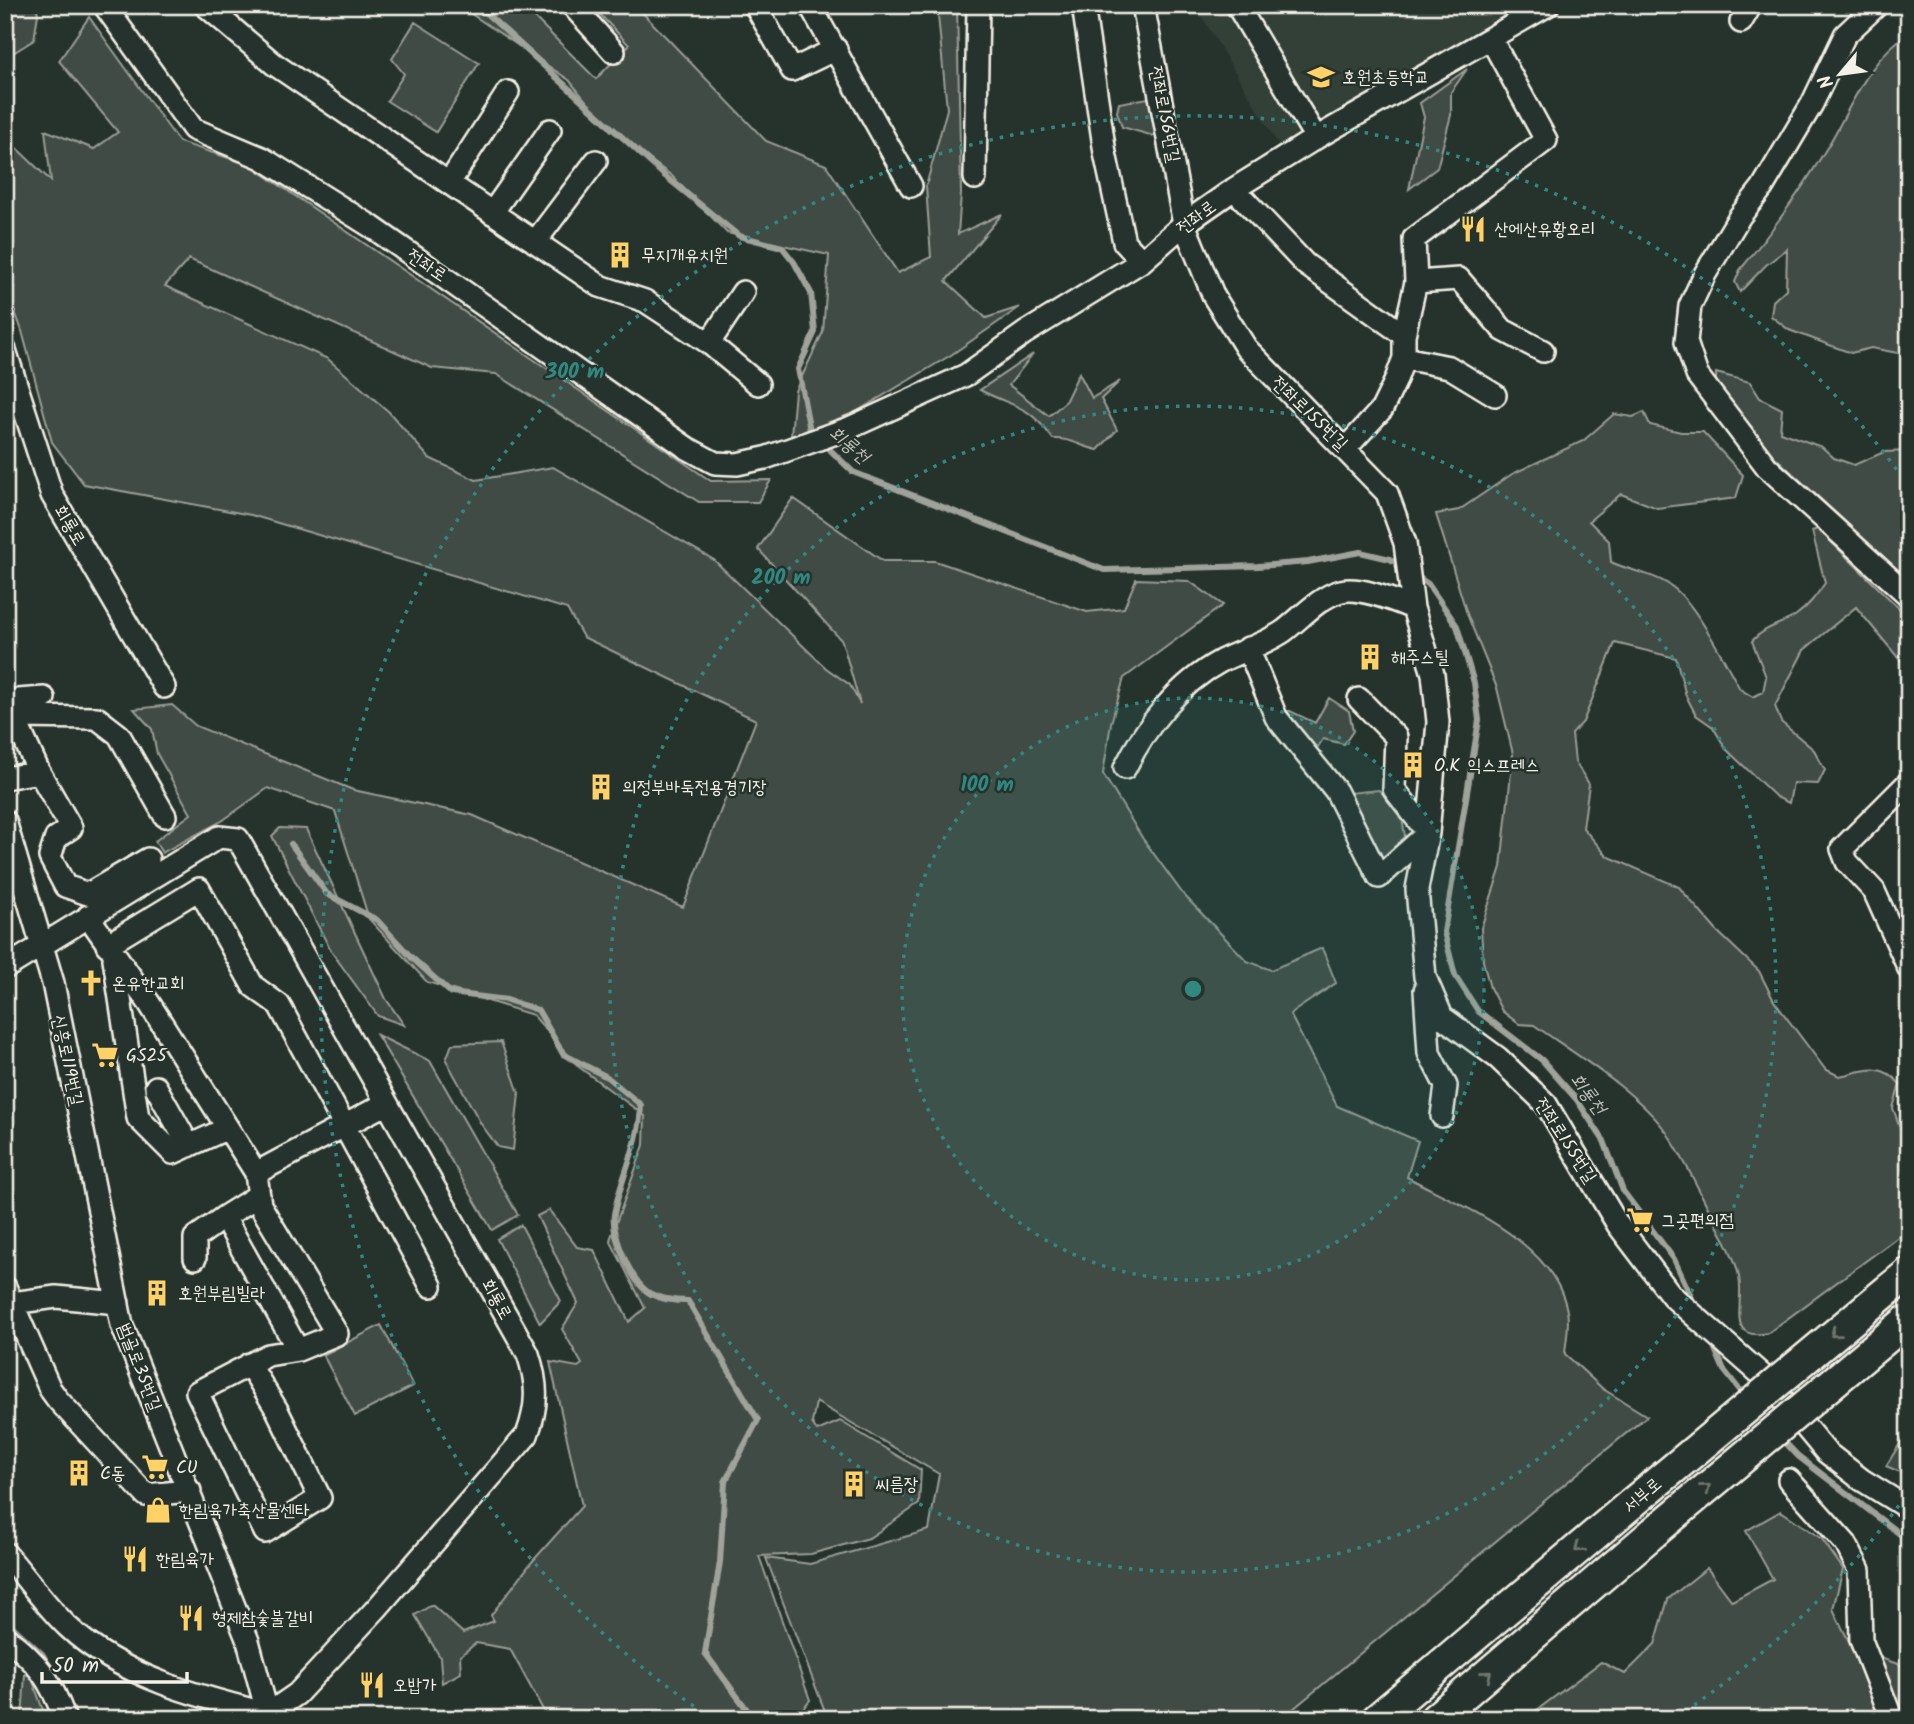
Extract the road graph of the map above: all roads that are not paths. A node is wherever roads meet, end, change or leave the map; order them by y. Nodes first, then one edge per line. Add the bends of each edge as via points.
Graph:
1 (104, 5) edge
2 (205, 5) edge
3 (572, 5) edge
4 (755, 5) edge
5 (810, 5) edge
6 (978, 5) edge
7 (1083, 5) edge
8 (1143, 5) edge
9 (1237, 5) edge
10 (1548, 5) edge
11 (1877, 5) edge
12 (1490, 39) junction
13 (836, 48) junction
14 (614, 52) dead end
15 (508, 92) dead end
16 (550, 130) dead end
17 (1316, 138) junction
18 (596, 162) dead end
19 (975, 178) dead end
20 (449, 183) junction
21 (911, 186) dead end
22 (1234, 189) junction
23 (492, 213) junction
24 (1184, 224) junction
25 (535, 242) junction
26 (1142, 261) junction
27 (1416, 282) junction
28 (743, 292) dead end
29 (1404, 335) junction
30 (709, 343) junction
31 (5, 351) edge
32 (1544, 351) dead end
33 (1404, 358) junction
34 (758, 384) dead end
35 (1495, 395) dead end
36 (1346, 448) junction
37 (1909, 596) edge
38 (1413, 608) junction
39 (1248, 648) junction
40 (164, 687) dead end
41 (44, 698) dead end
42 (1359, 699) dead end
43 (5, 701) edge
44 (1125, 768) dead end
45 (39, 772) junction
46 (5, 778) edge
47 (1909, 782) edge
48 (165, 816) dead end
49 (5, 821) edge
50 (1428, 833) junction
51 (148, 859) dead end
52 (88, 916) junction
53 (42, 944) junction
54 (110, 949) junction
55 (5, 968) edge
56 (1909, 969) edge
57 (1425, 977) junction
58 (156, 1087) dead end
59 (385, 1104) junction
60 (1442, 1116) dead end
61 (344, 1125) junction
62 (228, 1128) junction
63 (189, 1146) junction
64 (256, 1173) junction
65 (259, 1195) junction
66 (223, 1217) junction
67 (195, 1258) dead end
68 (1898, 1281) edge
69 (431, 1286) dead end
70 (7, 1298) edge
71 (118, 1303) junction
72 (1909, 1319) edge
73 (298, 1350) junction
74 (249, 1364) junction
75 (1789, 1479) dead end
76 (190, 1491) junction
77 (1909, 1509) edge
78 (5, 1553) edge
79 (5, 1637) edge
80 (52, 1684) junction
81 (269, 1716) edge
82 (52, 1719) edge
83 (65, 1719) edge
84 (1377, 1719) edge
85 (1434, 1719) edge
86 (1892, 1719) edge

1 - 26 street, 전좌로 via 194,129 262,158 372,227 687,448 715,463 737,464 788,450 847,429 966,375 1025,332
2 - 20 street via 274,64
3 - 14 street
4 - 13 street via 792,70
5 - 13 street
6 - 19 street
7 - 26 street via 1105,153 1124,242
8 - 24 street, 전좌로156번길
9 - 17 street
10 - 12 street, 전좌로
11 - 37 street via 1845,35 1812,104 1705,274 1690,306 1686,342 1697,375 1767,467
12 - 17 street, 전좌로
12 - 27 street via 1546,140 1414,239
13 - 21 street
15 - 20 street
16 - 23 street
17 - 22 street, 전좌로
18 - 25 street
20 - 23 street
22 - 24 street, 전좌로
22 - 29 street via 1305,264
23 - 25 street
24 - 26 street, 전좌로
24 - 36 street, 전좌로155번길 via 1214,297 1246,348
25 - 30 street via 600,286 645,301
27 - 29 street
27 - 32 street via 1459,279 1503,330
28 - 30 street
29 - 33 street
30 - 34 street
31 - 40 street, 회룡로 via 52,495
33 - 35 street via 1448,367
33 - 36 street via 1382,409
36 - 38 street, 전좌로155번길 via 1387,493 1405,543
38 - 39 street via 1381,596 1342,590 1282,633
38 - 50 street, 전좌로155번길 via 1433,674 1438,722
39 - 44 street via 1217,663 1158,713
39 - 50 street via 1276,717 1336,791 1379,877
41 - 43 street
42 - 50 street via 1396,737 1394,789
45 - 46 street
45 - 48 street via 14,718 97,718 119,735
45 - 51 street via 71,828 56,838 50,857 65,886 88,894
47 - 56 street via 1842,849 1847,862 1874,891
49 - 53 street, 신흥로119번길
50 - 57 street, 전좌로155번길 via 1416,890
52 - 53 street
52 - 54 street
52 - 59 street, 회룡로 via 219,837 238,839
53 - 55 street
53 - 71 street, 신흥로119번길
54 - 61 street via 199,890 253,986 279,1005
54 - 62 street
54 - 63 street via 138,1118 173,1153
57 - 60 street via 1429,1053 1446,1086
57 - 77 street, 전좌로155번길 via 1442,1017 1498,1058 1546,1104 1618,1225 1681,1305 1765,1377 1826,1452
58 - 63 street
59 - 61 street
59 - 81 street, 회룡로 via 528,1354 536,1377 536,1410 527,1435 377,1608 297,1694
61 - 64 street
61 - 69 street
62 - 63 street
62 - 64 street
64 - 65 street
65 - 66 street
65 - 73 street via 260,1205 337,1334
66 - 67 street via 195,1238
66 - 73 street
68 -> 84 highway, 서부로, bridge
70 - 71 street, 범골로35번길
70 - 76 street, 범골로35번길 via 50,1389 146,1496
71 - 76 street, 범골로35번길 via 122,1325
85 -> 72 highway, 서부로, bridge
73 - 74 street
74 - 74 street via 197,1392 265,1532 320,1498
75 - 86 street via 1846,1544 1859,1570 1861,1640
76 - 81 street, 범골로35번길 via 248,1641
78 - 81 street via 69,1628 118,1662 181,1690
79 - 80 street via 35,1660
80 - 82 street
80 - 83 street

